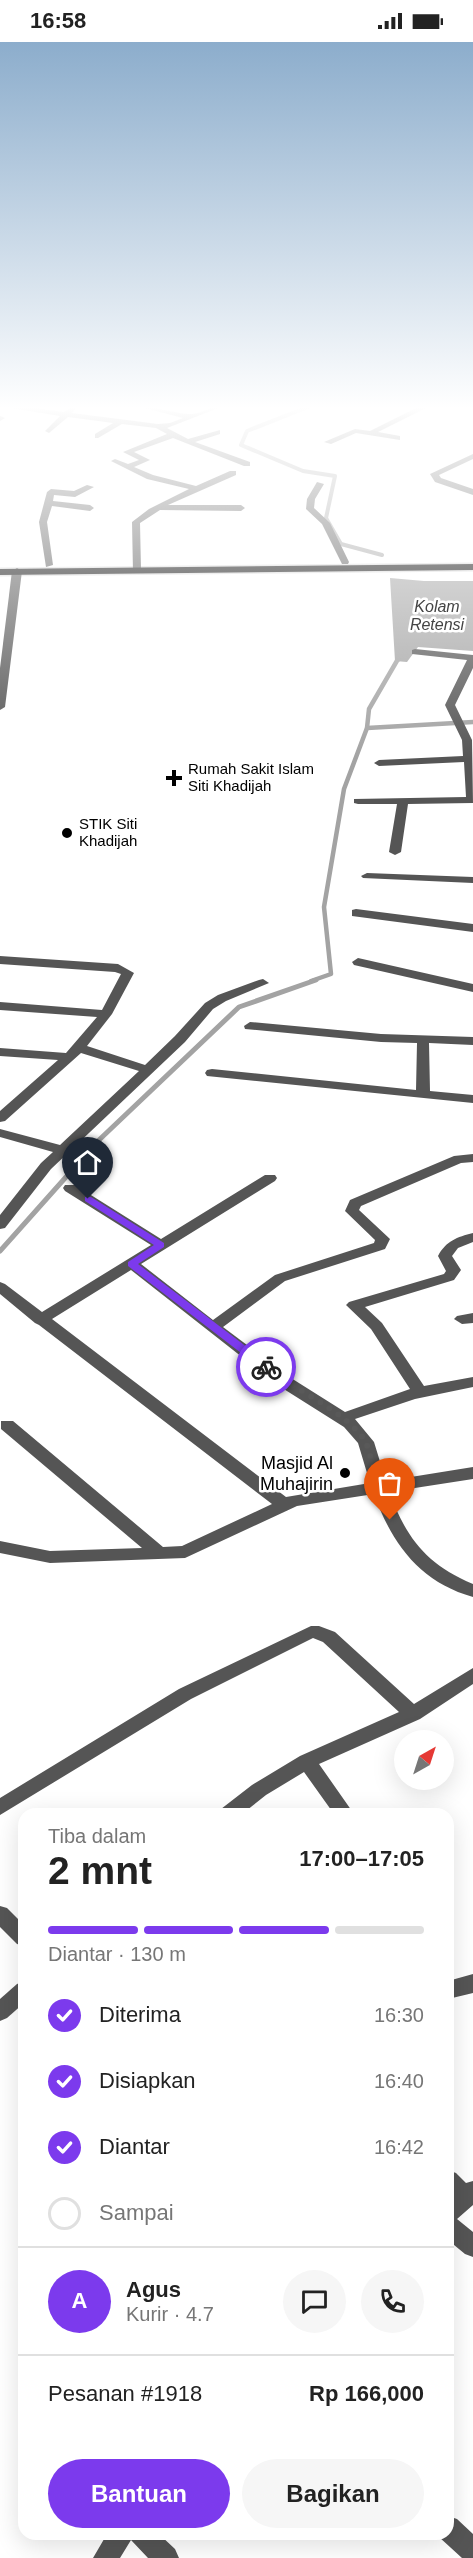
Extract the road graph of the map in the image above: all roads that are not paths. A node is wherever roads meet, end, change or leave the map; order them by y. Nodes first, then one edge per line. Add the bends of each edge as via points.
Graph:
1 (43, 524) edge
2 (136, 524) edge
3 (327, 524) edge
4 (345, 562) junction
5 (473, 562) edge
6 (0, 565) edge
7 (49, 565) junction
8 (137, 567) junction
9 (473, 567) edge
10 (17, 571) junction
11 (0, 572) edge
12 (415, 652) dead end
13 (441, 659) dead end
14 (472, 660) edge
15 (0, 707) edge
16 (473, 720) edge
17 (460, 723) junction
18 (470, 759) junction
19 (379, 763) dead end
20 (403, 800) junction
21 (472, 800) edge
22 (358, 801) dead end
23 (395, 852) dead end
24 (367, 876) dead end
25 (473, 880) edge
26 (356, 913) dead end
27 (473, 928) edge
28 (0, 960) edge
29 (358, 962) dead end
30 (262, 982) dead end
31 (473, 988) edge
32 (0, 1006) edge
33 (106, 1014) junction
34 (250, 1026) dead end
35 (423, 1040) junction
36 (473, 1041) edge
37 (79, 1048) junction
38 (0, 1052) edge
39 (68, 1057) junction
40 (146, 1069) junction
41 (212, 1072) dead end
42 (423, 1093) junction
43 (473, 1099) edge
44 (0, 1101) edge
45 (17, 1102) junction
46 (0, 1118) edge
47 (0, 1133) edge
48 (63, 1150) junction
49 (473, 1158) edge
50 (270, 1178) dead end
51 (70, 1188) dead end
52 (0, 1225) edge
53 (473, 1236) edge
54 (160, 1245) junction
55 (132, 1264) junction
56 (0, 1287) edge
57 (40, 1320) junction
58 (214, 1326) junction
59 (473, 1382) edge
60 (420, 1392) junction
61 (343, 1418) junction
62 (7, 1425) dead end
63 (473, 1473) edge
64 (380, 1486) junction
65 (285, 1505) junction
66 (0, 1547) edge
67 (161, 1554) junction
68 (473, 1591) edge
69 (473, 1675) edge
70 (413, 1714) junction
71 (307, 1761) junction
72 (0, 1807) edge
73 (236, 1808) edge
74 (341, 1808) edge
75 (0, 1914) edge
76 (18, 1932) edge
77 (473, 1983) edge
78 (454, 1989) edge
79 (18, 1996) edge
80 (0, 2012) edge
81 (454, 2184) edge
82 (469, 2194) edge
83 (454, 2208) edge
84 (454, 2231) edge
85 (473, 2246) edge
86 (454, 2534) edge
87 (118, 2540) edge
88 (147, 2540) edge
89 (473, 2551) edge
90 (106, 2558) edge
91 (166, 2558) edge

1 - 7 street
2 - 8 street
3 - 4 street
4 - 5 highway
4 - 8 highway
6 - 7 highway
7 - 8 highway
8 - 9 highway
8 - 10 highway
10 - 11 highway
10 - 15 street
12 - 14 street
13 - 14 street
14 - 17 street via 450,705
16 - 17 street
17 - 18 street
18 - 19 street
18 - 21 street
20 - 21 street
20 - 22 street
20 - 23 street
24 - 25 street
26 - 27 street
28 - 33 street via 124,970 128,974
29 - 31 street
30 - 40 street via 208,1006 180,1039
32 - 33 street
33 - 37 street
34 - 35 street
35 - 36 street
35 - 42 street
37 - 39 street
37 - 40 street
38 - 39 street
39 - 45 street
40 - 48 street
41 - 42 street
42 - 43 street
44 - 45 street
45 - 46 street
47 - 48 street
48 - 52 street
49 - 58 street via 459,1160 356,1203 352,1211 383,1239 380,1246 280,1278
50 - 54 street
51 - 54 street
53 - 60 street via 448,1248 445,1256 454,1270 449,1277 354,1305 377,1326
54 - 55 street
55 - 57 street
55 - 58 street
56 - 57 street
57 - 65 street
58 - 61 street via 287,1383
59 - 60 street
60 - 61 street
61 - 64 street via 366,1442
62 - 67 street
63 - 64 street
64 - 65 street
64 - 68 street via 390,1520 421,1564
65 - 67 street via 184,1552
66 - 67 street via 50,1557
69 - 70 street
70 - 71 street
70 - 72 street via 328,1637 312,1632 184,1694
71 - 73 street
71 - 74 street
75 - 76 street
77 - 78 street
79 - 80 street
81 - 82 street
82 - 83 street
84 - 85 street
86 - 89 street
87 - 90 street
88 - 91 street

